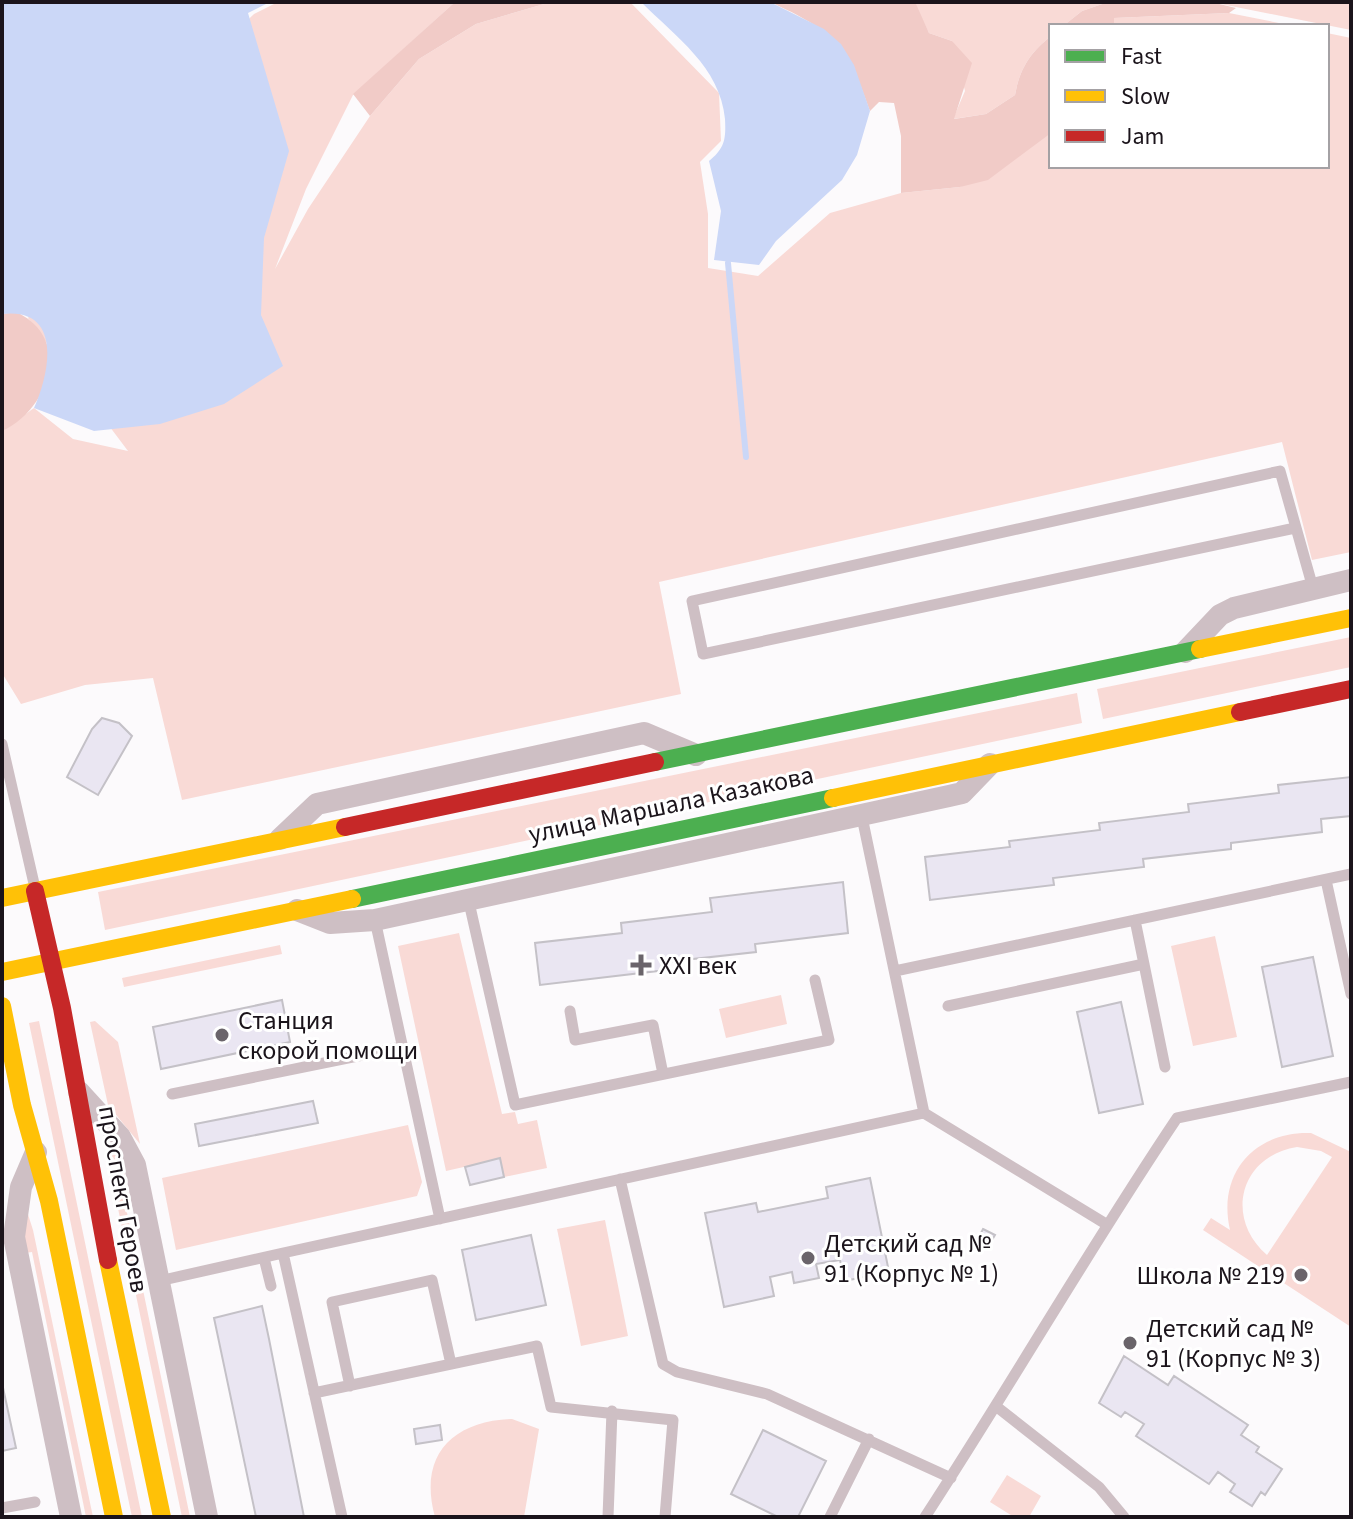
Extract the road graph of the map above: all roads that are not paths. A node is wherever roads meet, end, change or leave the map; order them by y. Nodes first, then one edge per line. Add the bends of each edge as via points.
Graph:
1 (1295, 528) junction
2 (1351, 580) edge
3 (1313, 588) junction
4 (1351, 618) edge
5 (1183, 654) junction
6 (1351, 689) edge
7 (2, 744) edge
8 (697, 755) junction
9 (990, 764) junction
10 (862, 817) junction
11 (277, 841) junction
12 (1351, 874) edge
13 (1326, 880) junction
14 (35, 891) junction
15 (468, 897) junction
16 (2, 898) edge
17 (292, 909) junction
18 (375, 920) junction
19 (1135, 920) junction
20 (53, 962) junction
21 (1144, 964) junction
22 (895, 971) junction
23 (2, 972) edge
24 (815, 980) dead end
25 (1351, 994) edge
26 (2, 1006) edge
27 (948, 1006) dead end
28 (570, 1011) dead end
29 (402, 1047) junction
30 (1165, 1067) dead end
31 (663, 1074) junction
32 (1351, 1082) edge
33 (79, 1092) junction
34 (172, 1094) dead end
35 (924, 1113) junction
36 (36, 1152) junction
37 (620, 1179) junction
38 (440, 1219) junction
39 (1106, 1224) junction
40 (283, 1253) junction
41 (264, 1258) junction
42 (159, 1281) junction
43 (271, 1286) dead end
44 (451, 1364) junction
45 (350, 1386) junction
46 (314, 1393) junction
47 (997, 1407) junction
48 (612, 1411) junction
49 (869, 1439) junction
50 (951, 1478) junction
51 (35, 1502) dead end
52 (2, 1508) edge
53 (71, 1517) edge
54 (114, 1517) edge
55 (162, 1517) edge
56 (207, 1517) edge
57 (342, 1517) edge
58 (608, 1517) edge
59 (665, 1517) edge
60 (830, 1517) edge
61 (925, 1517) edge
62 (1124, 1517) edge

1 - 1 lane via 1280,471 692,601 703,654
1 - 3 lane
2 - 3 street
3 - 5 street via 1220,615
4 - 5 street, улица Маршала Казакова
5 - 8 street, улица Маршала Казакова
6 - 9 street, улица Маршала Казакова
7 - 14 lane
8 - 11 street, улица Маршала Казакова
8 - 11 street via 644,733 317,804
9 - 10 street via 962,793
9 - 17 street, улица Маршала Казакова
10 - 15 street
10 - 22 lane
11 - 14 street, улица Маршала Казакова
12 - 13 lane
13 - 19 lane
13 - 25 lane
14 - 16 street, улица Маршала Казакова
14 - 20 street, проспект Героев
15 - 18 street
15 - 31 lane via 515,1105
17 - 18 street via 330,923
17 - 20 street, улица Маршала Казакова
18 - 29 lane
19 - 21 lane
19 - 22 lane
20 - 23 street, улица Маршала Казакова
20 - 33 street, проспект Героев
21 - 27 lane
21 - 30 lane
22 - 35 lane
24 - 31 lane via 829,1040
26 - 36 street
28 - 31 lane via 575,1040 653,1025
29 - 34 lane
29 - 38 lane
32 - 39 lane via 1177,1118
33 - 42 street via 120,1137 135,1165
33 - 55 street, проспект Героев via 93,1188
35 - 37 lane
35 - 39 lane
36 - 53 street via 21,1187 14,1237
36 - 54 street
37 - 38 lane
37 - 49 lane via 663,1364 767,1394
38 - 40 lane
39 - 47 lane
40 - 41 lane
40 - 46 lane
41 - 42 lane
41 - 43 lane
42 - 56 street
44 - 45 lane
44 - 45 lane via 432,1280 332,1302
44 - 48 lane via 537,1346 551,1407
45 - 46 lane
46 - 57 lane
47 - 50 lane
47 - 62 lane via 1099,1487
48 - 58 lane
48 - 59 lane via 673,1420
49 - 50 lane
49 - 60 lane
50 - 61 lane
51 - 52 lane

